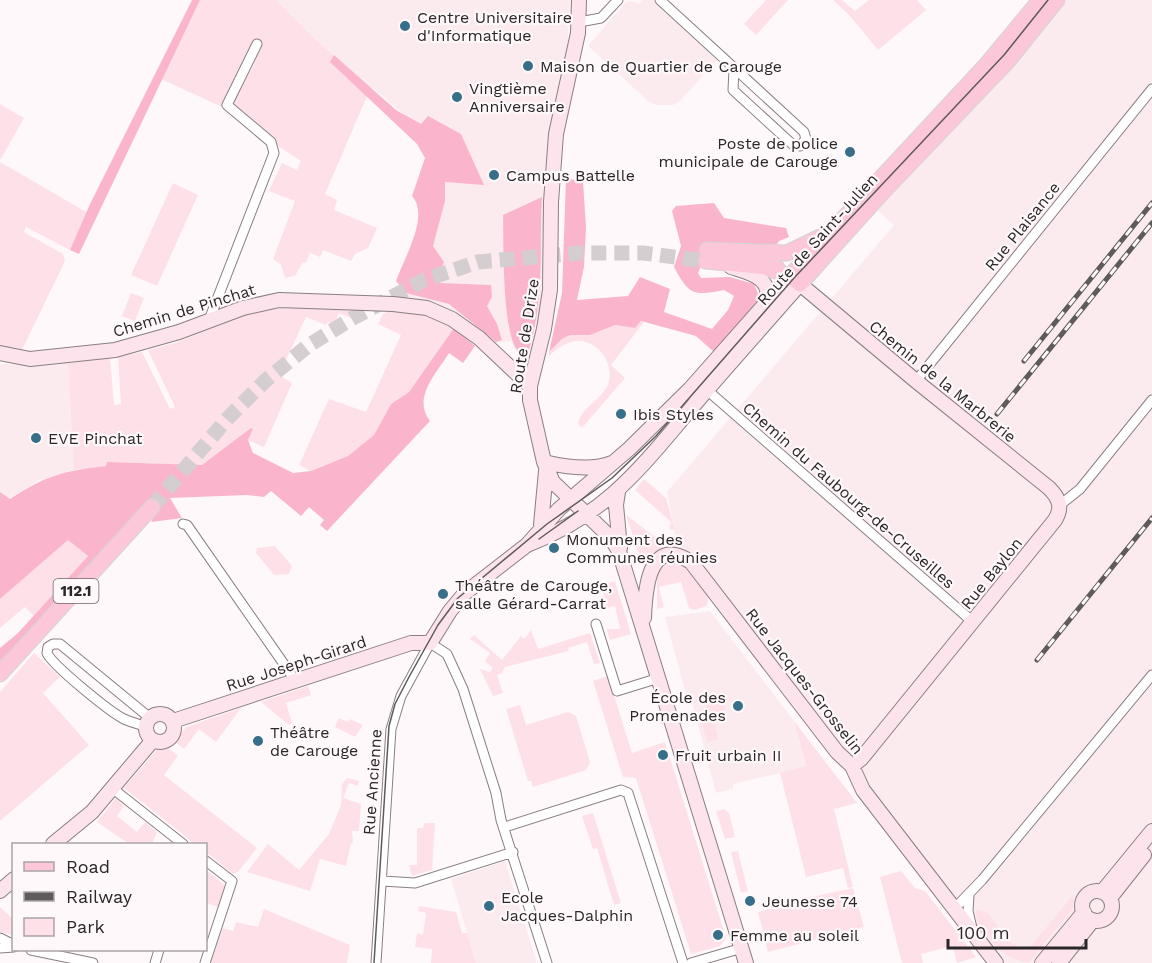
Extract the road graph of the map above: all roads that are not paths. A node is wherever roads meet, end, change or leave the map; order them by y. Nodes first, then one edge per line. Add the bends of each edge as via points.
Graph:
1 (579, 0) edge
2 (618, 0) edge
3 (660, 0) edge
4 (1040, 0) edge
5 (1057, 0) edge
6 (579, 22) junction
7 (257, 44) dead end
8 (734, 69) junction
9 (1152, 89) edge
10 (834, 226) junction
11 (711, 258) joint
12 (768, 261) junction
13 (794, 274) junction
14 (767, 301) junction
15 (209, 320) junction
16 (0, 353) edge
17 (916, 381) junction
18 (530, 386) junction
19 (707, 390) junction
20 (1152, 400) edge
21 (614, 462) junction
22 (545, 465) junction
23 (618, 492) junction
24 (570, 499) junction
25 (1060, 505) junction
26 (152, 507) tunnel mouth
27 (591, 519) junction
28 (183, 524) dead end
29 (541, 525) junction
30 (527, 544) junction
31 (620, 553) junction
32 (973, 622) junction
33 (596, 624) dead end
34 (643, 626) junction
35 (430, 643) junction
36 (0, 675) edge
37 (1152, 675) edge
38 (659, 678) junction
39 (295, 680) junction
40 (173, 721) junction
41 (148, 722) junction
42 (153, 740) junction
43 (852, 766) junction
44 (112, 788) junction
45 (505, 827) junction
46 (1152, 831) edge
47 (55, 843) edge
48 (182, 843) edge
49 (1152, 846) edge
50 (513, 852) junction
51 (207, 862) edge
52 (382, 881) junction
53 (969, 895) junction
54 (1106, 895) junction
55 (954, 909) junction
56 (1088, 916) junction
57 (973, 933) junction
58 (742, 948) junction
59 (36, 951) edge
60 (93, 963) edge
61 (205, 963) edge
62 (376, 963) edge
63 (547, 963) edge
64 (683, 963) edge
65 (691, 963) edge
66 (746, 963) edge
67 (996, 963) edge
68 (1042, 963) edge
69 (1059, 963) edge

1 - 6 main road, Route de Drize
2 - 6 street via 601,18
3 - 8 street
4 - 10 main road, Route de Saint-Julien via 987,64
5 - 13 main road, Route de Saint-Julien via 1007,62 826,255
6 - 18 main road, Route de Drize via 556,134 550,290
7 - 15 street via 227,105 271,142 274,153
8 - 8 street via 733,90 792,144 800,146 806,139 804,132
9 - 17 street, Rue Plaisance
10 - 12 main road via 802,248
10 - 13 main road, Route de Saint-Julien
11 - 12 main road
11 - 14 main road via 761,279 767,287
12 - 13 main road via 781,258
13 - 14 main road, Route de Saint-Julien
13 - 17 main road, Chemin de la Marbrerie
13 - 19 main road, Route de Saint-Julien
14 - 21 main road, Route de Saint-Julien via 690,388
15 - 16 main road, Chemin de Pinchat via 142,344 92,353 30,359
15 - 18 main road, Chemin de Pinchat via 249,306 291,299 427,308 464,327
17 - 25 main road, Chemin de la Marbrerie via 1049,488
18 - 22 main road, Route de Drize via 530,406
19 - 23 main road, Route de Saint-Julien
19 - 32 street, Chemin du Faubourg-de-Cruseilles
20 - 25 street, Rue Baylon via 1080,489
21 - 22 main road via 597,467
21 - 24 main road, Route de Saint-Julien
22 - 24 main road via 556,486
22 - 29 main road
23 - 27 main road, Route de Saint-Julien
23 - 31 main road
24 - 27 main road
24 - 29 main road, Route de Saint-Julien
25 - 32 main road, Rue Baylon via 1055,520
26 - 36 main road, 112.1
27 - 30 main road, Route de Saint-Julien
27 - 31 main road
28 - 39 street
29 - 30 main road, Route de Saint-Julien
30 - 35 main road, Rue Ancienne via 465,593
31 - 34 main road
32 - 43 main road, Rue Baylon
33 - 38 street via 617,691
34 - 38 main road
34 - 43 main road, Rue Jacques-Grosselin via 645,588 652,567 669,556 683,558 693,565 837,752
35 - 39 main road, Rue Joseph-Girard via 411,643
35 - 45 street via 447,654 463,688
35 - 52 street, Rue Ancienne via 401,696 392,723
37 - 53 street
38 - 58 main road
39 - 40 main road, Rue Joseph-Girard
40 - 41 main road via 162,714
40 - 42 main road via 170,737
41 - 41 street via 60,644 48,647 49,659 123,718
41 - 42 main road
42 - 44 main road
43 - 55 main road, Rue Jacques-Grosselin via 863,790
44 - 47 main road via 92,812
44 - 48 street
45 - 50 street
45 - 64 street via 621,790 628,793
46 - 54 main road
49 - 54 main road
50 - 52 street via 415,883
50 - 63 street
51 - 61 street via 232,881
52 - 62 street, Rue Ancienne
53 - 55 street
53 - 57 street
54 - 56 main road via 1094,891 1087,896 1083,903
54 - 56 main road via 1112,908 1108,916
55 - 57 main road, Rue Jacques-Grosselin
56 - 68 main road
56 - 69 main road
57 - 67 main road, Rue Jacques-Grosselin
58 - 65 street
58 - 66 main road
59 - 60 street

